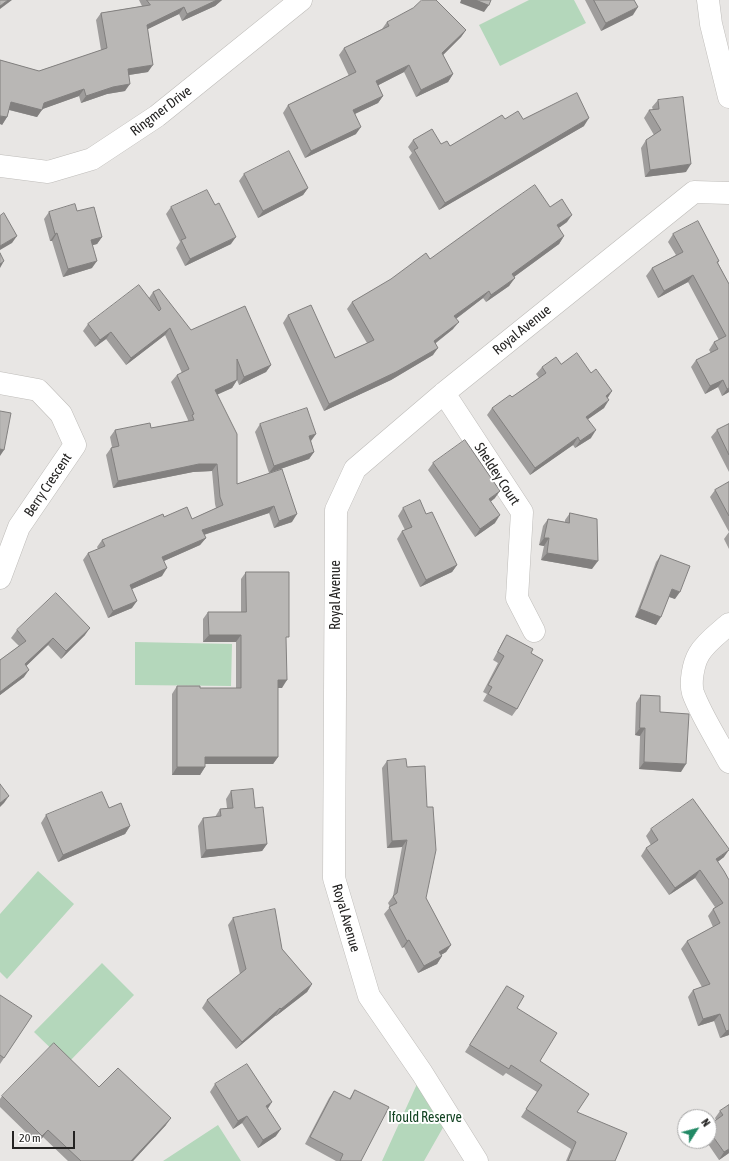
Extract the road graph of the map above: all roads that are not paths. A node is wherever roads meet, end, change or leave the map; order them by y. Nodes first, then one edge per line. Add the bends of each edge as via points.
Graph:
1 (301, 0) edge
2 (708, 0) edge
3 (729, 97) edge
4 (0, 166) edge
5 (729, 193) edge
6 (0, 383) edge
7 (444, 393) junction
8 (0, 578) edge
9 (729, 624) edge
10 (534, 631) dead end
11 (729, 762) edge
12 (477, 1161) edge

1 - 4 street, Ringmer Drive via 157,116 92,159 48,172
2 - 3 street via 711,24
5 - 7 street, Royal Avenue via 694,192
6 - 8 street, Berry Crescent via 38,390 61,414 75,445 19,527
7 - 10 street, Sheldey Court via 522,512 516,598
7 - 12 street, Royal Avenue via 355,469 336,510 334,878 369,996 422,1073
9 - 11 street via 698,655 692,675 693,692

